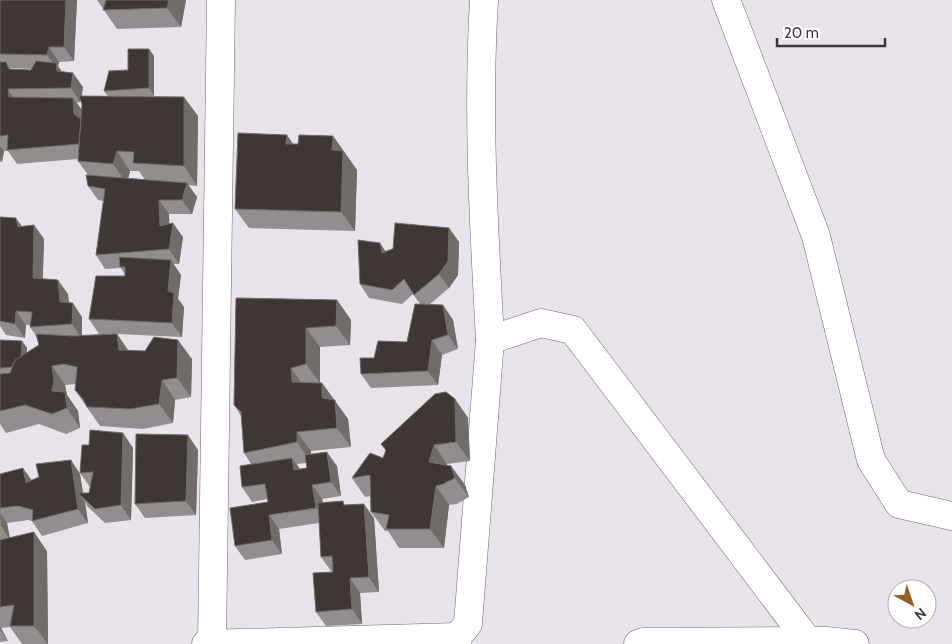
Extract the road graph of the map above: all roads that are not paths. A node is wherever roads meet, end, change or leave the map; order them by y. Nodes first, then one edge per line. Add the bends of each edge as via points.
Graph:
1 (221, 0) edge
2 (484, 0) edge
3 (726, 0) edge
4 (490, 340) junction
5 (952, 516) edge
6 (457, 640) edge
7 (818, 642) edge
8 (206, 644) edge
9 (212, 644) edge
10 (638, 644) edge
11 (855, 644) edge

1 - 9 street
2 - 4 street via 480,60 482,182
3 - 5 street via 816,236 871,460 899,504
4 - 6 street via 468,624
4 - 7 street via 541,324 573,330
6 - 9 street
7 - 10 street
7 - 11 street
8 - 9 street

